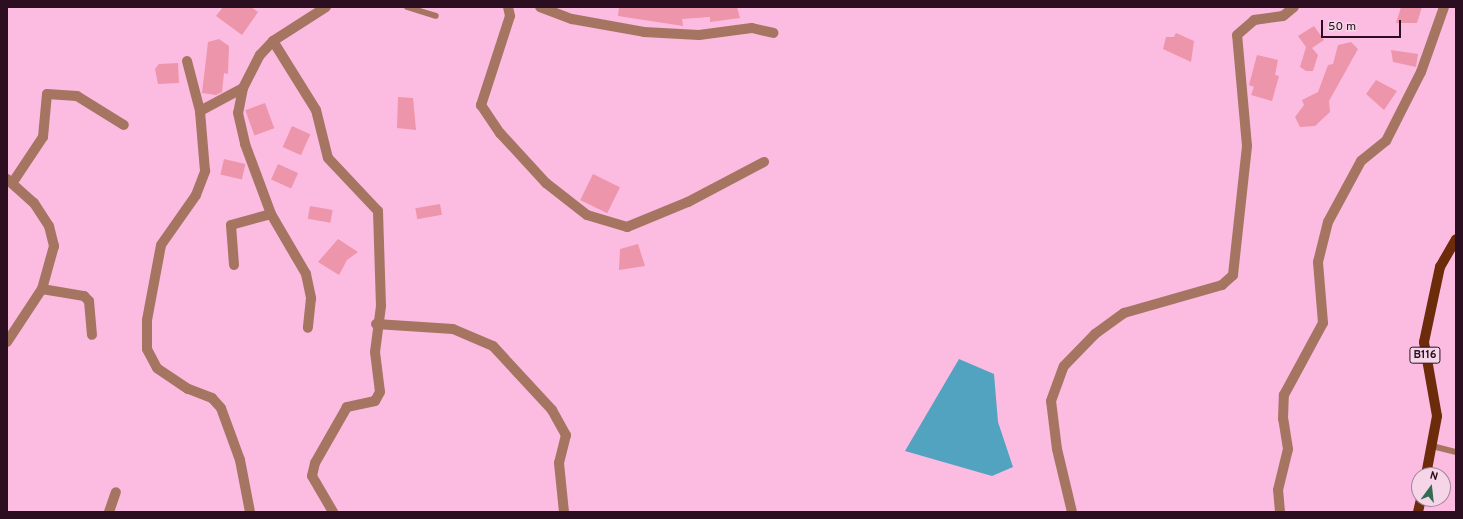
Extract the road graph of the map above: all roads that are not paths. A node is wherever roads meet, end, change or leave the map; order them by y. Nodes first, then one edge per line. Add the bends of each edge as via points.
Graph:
1 (326, 7) edge
2 (407, 7) edge
3 (508, 7) edge
4 (540, 7) edge
5 (1294, 7) edge
6 (1444, 7) edge
7 (436, 16) dead end
8 (773, 33) dead end
9 (273, 41) junction
10 (187, 61) dead end
11 (243, 88) junction
12 (200, 111) junction
13 (124, 125) dead end
14 (764, 162) dead end
15 (10, 181) edge
16 (271, 214) junction
17 (1456, 239) edge
18 (234, 265) dead end
19 (42, 289) junction
20 (376, 324) junction
21 (308, 328) dead end
22 (92, 335) dead end
23 (7, 342) edge
24 (1432, 446) junction
25 (1456, 452) edge
26 (1428, 467) edge
27 (116, 492) dead end
28 (109, 512) edge
29 (250, 512) edge
30 (333, 512) edge
31 (564, 512) edge
32 (1072, 512) edge
33 (1280, 512) edge

1 - 9 street
2 - 7 lane
3 - 14 street via 510,16 481,105 500,133 546,183 587,215 627,227 688,202
4 - 8 street via 572,19 644,32 699,35 752,28
5 - 32 street via 1283,16 1254,20 1236,35 1247,146 1233,276 1222,285 1124,313 1095,334 1064,366 1051,401 1057,449
6 - 33 street via 1422,72 1386,141 1361,161 1328,222 1318,262 1323,323 1284,395 1283,419 1288,449 1278,490
9 - 11 street via 260,55
9 - 20 street via 316,110 328,158 378,211 381,306
10 - 12 street
11 - 12 street
11 - 16 street via 238,113 245,144
12 - 29 street via 205,171 196,195 161,246 147,320 147,349 157,368 188,389 212,398 221,408 240,460
13 - 15 street via 77,96 48,94 43,137
15 - 19 street via 34,203 49,226 54,246
16 - 18 street via 231,226
16 - 21 street via 306,274 311,298
17 - 24 main road, B116 via 1440,267 1424,342 1437,416
19 - 22 street via 84,296 89,301
19 - 23 street
20 - 30 street via 378,400 347,407 315,463 312,476
20 - 31 street via 453,329 492,346 552,410 566,435 559,463
24 - 25 lane
24 - 26 main road, B116
27 - 28 street

